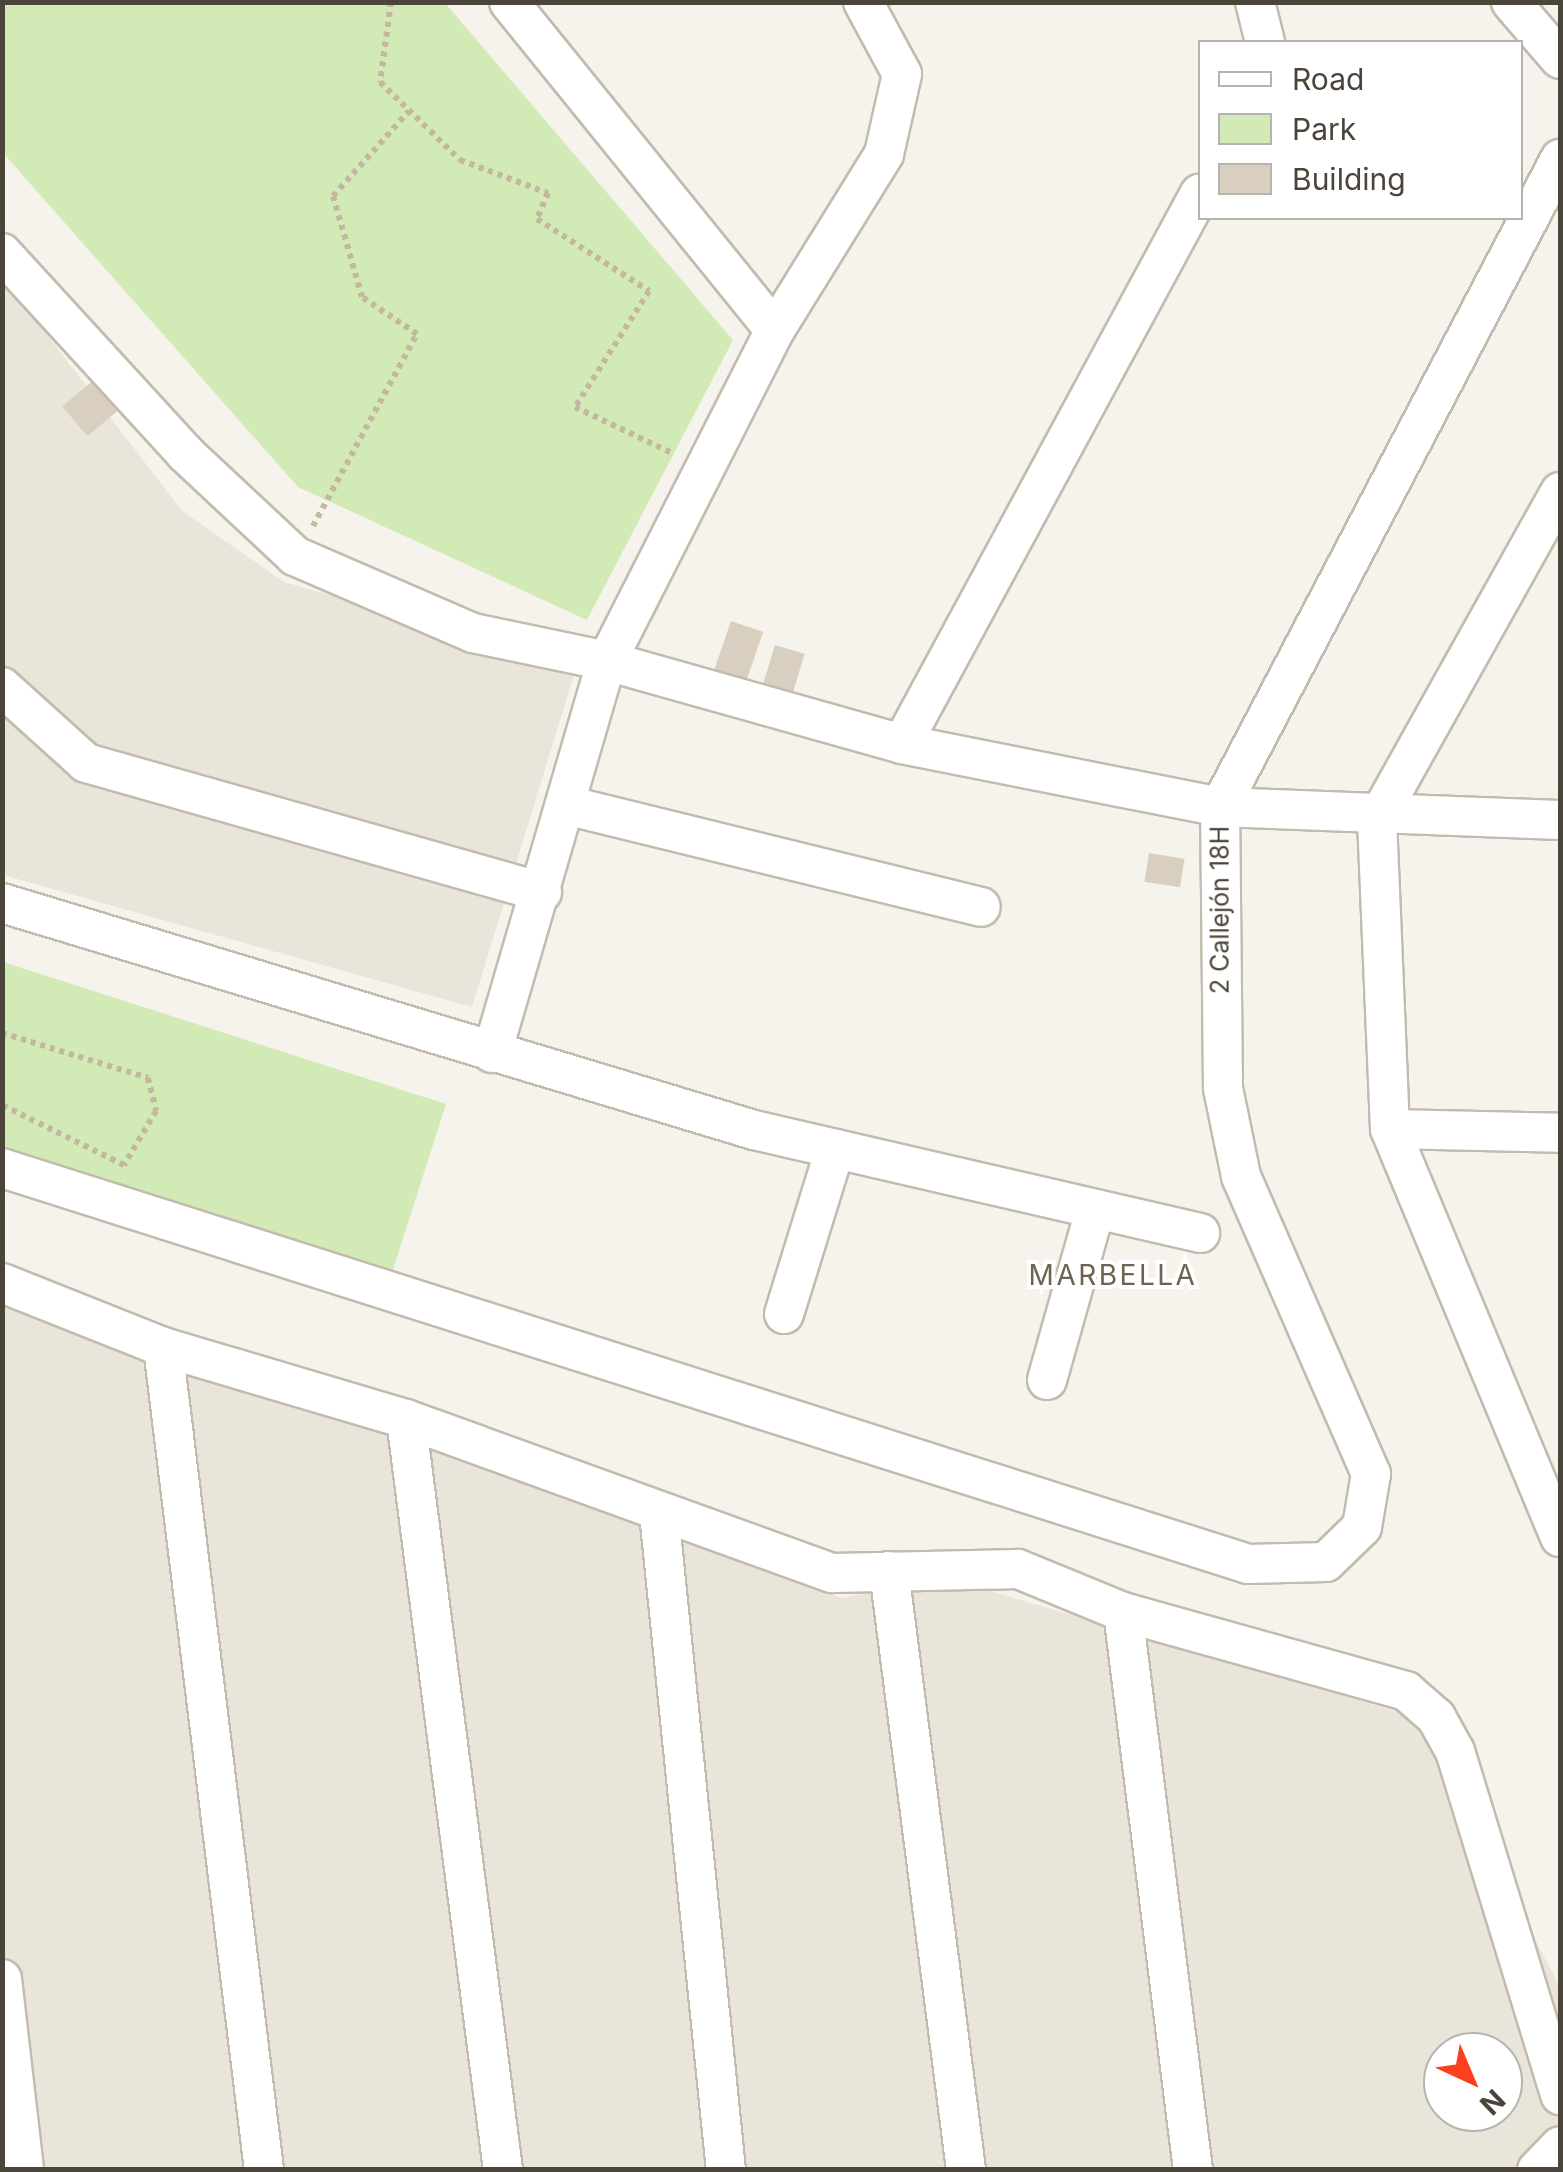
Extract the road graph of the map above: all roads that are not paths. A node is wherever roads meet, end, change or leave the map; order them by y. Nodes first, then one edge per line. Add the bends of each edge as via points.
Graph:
1 (509, 2) edge
2 (863, 2) edge
3 (1255, 2) edge
4 (1512, 2) edge
5 (1265, 40) edge
6 (1560, 59) edge
7 (1560, 159) edge
8 (1198, 196) edge
9 (2, 252) edge
10 (776, 330) junction
11 (1560, 492) edge
12 (607, 660) junction
13 (2, 687) edge
14 (902, 744) junction
15 (566, 806) junction
16 (1220, 808) junction
17 (1377, 820) junction
18 (1560, 820) edge
19 (542, 892) junction
20 (2, 903) edge
21 (981, 907) dead end
22 (492, 1053) junction
23 (1390, 1129) junction
24 (1560, 1133) edge
25 (835, 1149) junction
26 (2, 1168) edge
27 (1095, 1210) junction
28 (1200, 1233) dead end
29 (2, 1283) edge
30 (784, 1314) dead end
31 (162, 1347) junction
32 (1046, 1380) dead end
33 (406, 1419) junction
34 (659, 1513) junction
35 (1560, 1537) edge
36 (889, 1571) junction
37 (1124, 1612) junction
38 (2, 1979) edge
39 (1560, 2095) edge
40 (1560, 2146) edge
41 (24, 2170) edge
42 (264, 2170) edge
43 (503, 2170) edge
44 (726, 2170) edge
45 (966, 2170) edge
46 (1193, 2170) edge
47 (1537, 2170) edge

1 - 10 street
2 - 10 street via 902,74 884,154
3 - 5 street
4 - 6 street
7 - 16 street, 2 Callejón 18H
8 - 14 street
9 - 12 street via 184,453 295,556 472,634
10 - 12 street
11 - 17 street
12 - 14 street
12 - 15 street
13 - 19 street via 86,763
14 - 16 street
15 - 19 street
15 - 21 street
16 - 17 street
16 - 26 street, 2 Callejón 18H via 1223,1088 1241,1176 1371,1474 1362,1527 1326,1562 1248,1564
17 - 18 street
17 - 23 street
19 - 22 street
20 - 22 street
22 - 25 street
23 - 24 street
23 - 35 street
25 - 27 street
25 - 30 street
27 - 28 street
27 - 32 street
29 - 31 street
31 - 33 street
31 - 42 street
33 - 34 street
33 - 43 street
34 - 36 street via 832,1573
34 - 44 street
36 - 37 street via 1018,1569
36 - 45 street
37 - 39 street via 1406,1691 1436,1717
37 - 46 street
38 - 41 street
40 - 47 street

